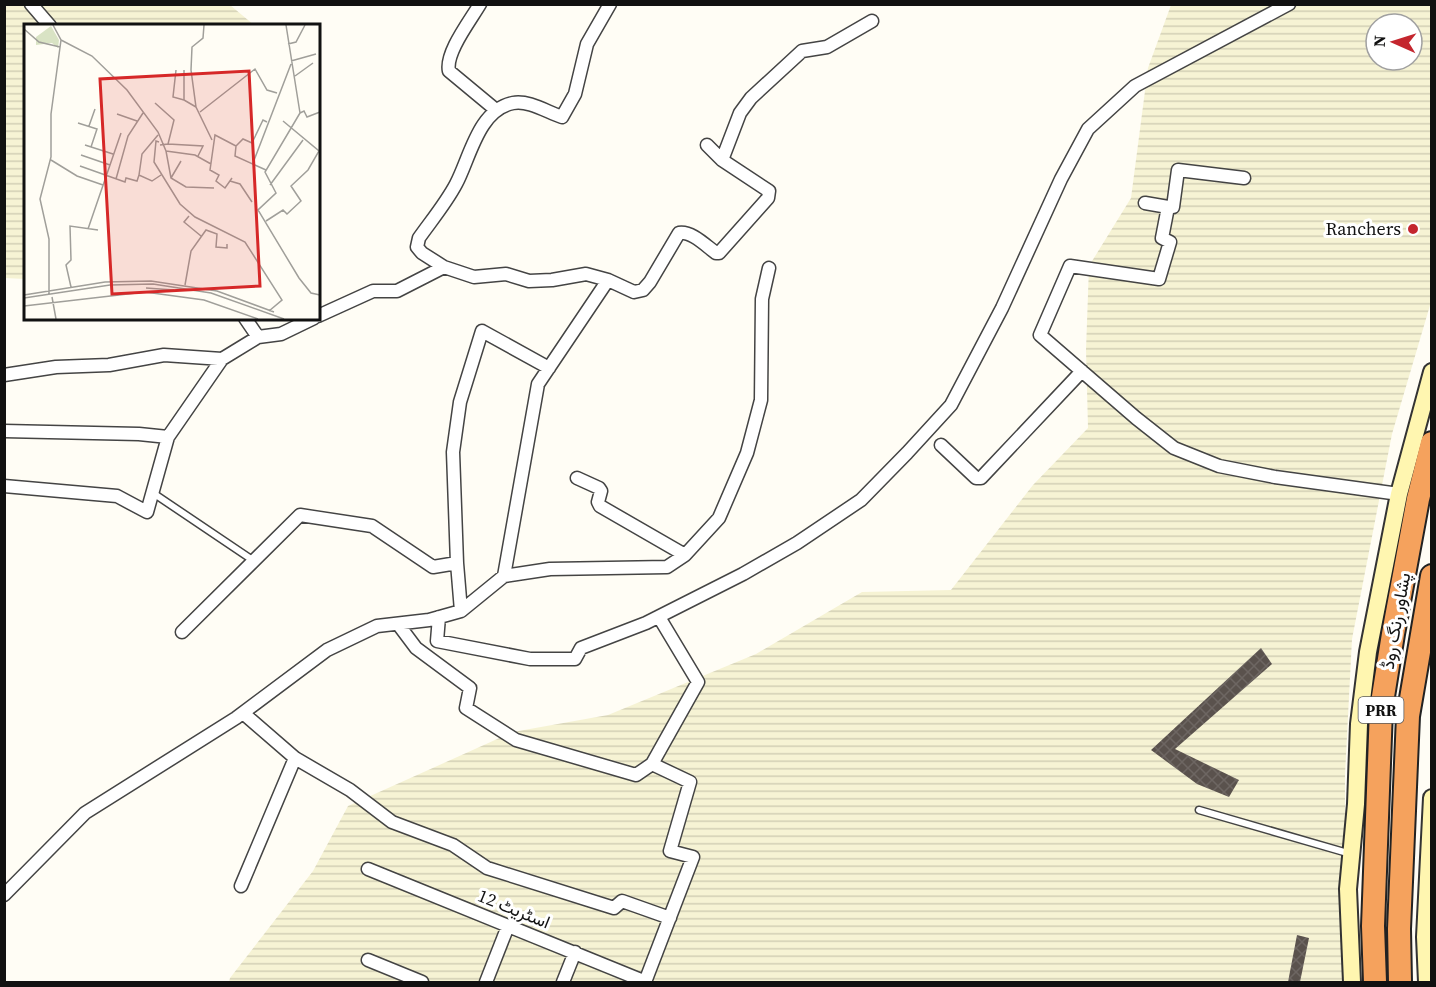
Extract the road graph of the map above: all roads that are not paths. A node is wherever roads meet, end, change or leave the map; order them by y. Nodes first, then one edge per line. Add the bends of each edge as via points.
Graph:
1 (31, 4) edge
2 (480, 4) edge
3 (610, 4) edge
4 (1289, 4) edge
5 (872, 21) dead end
6 (48, 24) edge
7 (496, 110) junction
8 (707, 145) dead end
9 (722, 160) junction
10 (1244, 178) dead end
11 (1145, 203) dead end
12 (1168, 207) junction
13 (444, 267) junction
14 (770, 268) dead end
15 (608, 280) junction
16 (320, 315) edge
17 (246, 320) edge
18 (310, 320) edge
19 (258, 337) junction
20 (222, 359) junction
21 (549, 368) junction
22 (1082, 372) junction
23 (1431, 372) edge
24 (4, 375) edge
25 (4, 431) edge
26 (168, 437) junction
27 (1431, 443) edge
28 (942, 445) dead end
29 (577, 478) dead end
30 (4, 486) edge
31 (153, 494) junction
32 (1399, 494) junction
33 (685, 555) junction
34 (254, 561) junction
35 (458, 563) junction
36 (504, 576) junction
37 (1431, 576) edge
38 (461, 611) junction
39 (439, 617) junction
40 (659, 617) junction
41 (398, 624) junction
42 (182, 632) dead end
43 (243, 713) junction
44 (295, 758) junction
45 (652, 764) junction
46 (1431, 798) edge
47 (1199, 810) dead end
48 (1352, 854) junction
49 (368, 869) dead end
50 (241, 886) dead end
51 (4, 895) edge
52 (670, 918) junction
53 (508, 926) junction
54 (574, 952) junction
55 (368, 960) dead end
56 (422, 982) edge
57 (486, 982) edge
58 (562, 982) edge
59 (646, 982) edge
60 (1352, 982) edge
61 (1374, 982) edge
62 (1400, 982) edge
63 (1427, 982) edge

1 - 6 street
2 - 7 street via 448,63 449,72
3 - 7 street via 587,44 574,94 562,117 526,104 513,103
4 - 40 street via 1135,86 1088,129 951,405 861,500 779,553
5 - 9 street via 827,47 802,51 751,98 740,113
7 - 13 street via 482,128 456,185 419,238 417,247 422,254
8 - 9 street
9 - 15 street via 769,191 768,198 722,251 716,253 682,232 643,290 634,292
10 - 12 street via 1178,170 1173,207
11 - 12 street
12 - 22 street via 1162,238 1170,242 1159,279 1070,266 1040,335
13 - 15 street via 474,277 506,274 529,281 586,274
13 - 16 street via 397,291 373,291
14 - 33 street via 762,299 761,400 747,453 719,518
15 - 21 street
17 - 19 street
18 - 19 street via 280,334
19 - 20 street
20 - 24 street via 164,355 109,365 56,367
20 - 26 street
21 - 35 street via 482,331 460,402 453,452
21 - 36 street via 538,384
22 - 28 street via 981,478 976,478
22 - 32 street via 1174,448 1219,466
23 - 32 street
25 - 26 street
26 - 31 street
27 - 61 highway, پشاور رنگ روڈ / PRR via 1381,709
29 - 33 street via 599,488 600,506
30 - 31 street via 117,496 147,512
31 - 34 lane
32 - 48 street via 1368,652 1359,724
33 - 36 street via 667,567 550,569
34 - 35 street via 300,515 372,526 433,567
34 - 42 street
35 - 38 street
36 - 38 street
37 - 62 highway, پشاور رنگ روڈ / PRR via 1408,716
38 - 39 street
39 - 40 street via 437,640 530,659 575,659 581,648
39 - 41 street
40 - 45 street via 698,682
41 - 43 street via 377,626 327,650
41 - 45 street via 416,648 470,688 466,708 516,740 636,775
43 - 44 street
43 - 51 street via 85,813
44 - 50 street
44 - 52 street via 350,790 392,822 453,845 487,868 614,908 622,901
45 - 52 street via 690,782 670,850 693,857
46 - 63 street
47 - 48 lane
48 - 60 street via 1348,889
49 - 53 street, اسٹریٹ 12
52 - 59 street
53 - 54 street, اسٹریٹ 12
53 - 57 street
54 - 58 street
54 - 59 street, اسٹریٹ 12
55 - 56 street

